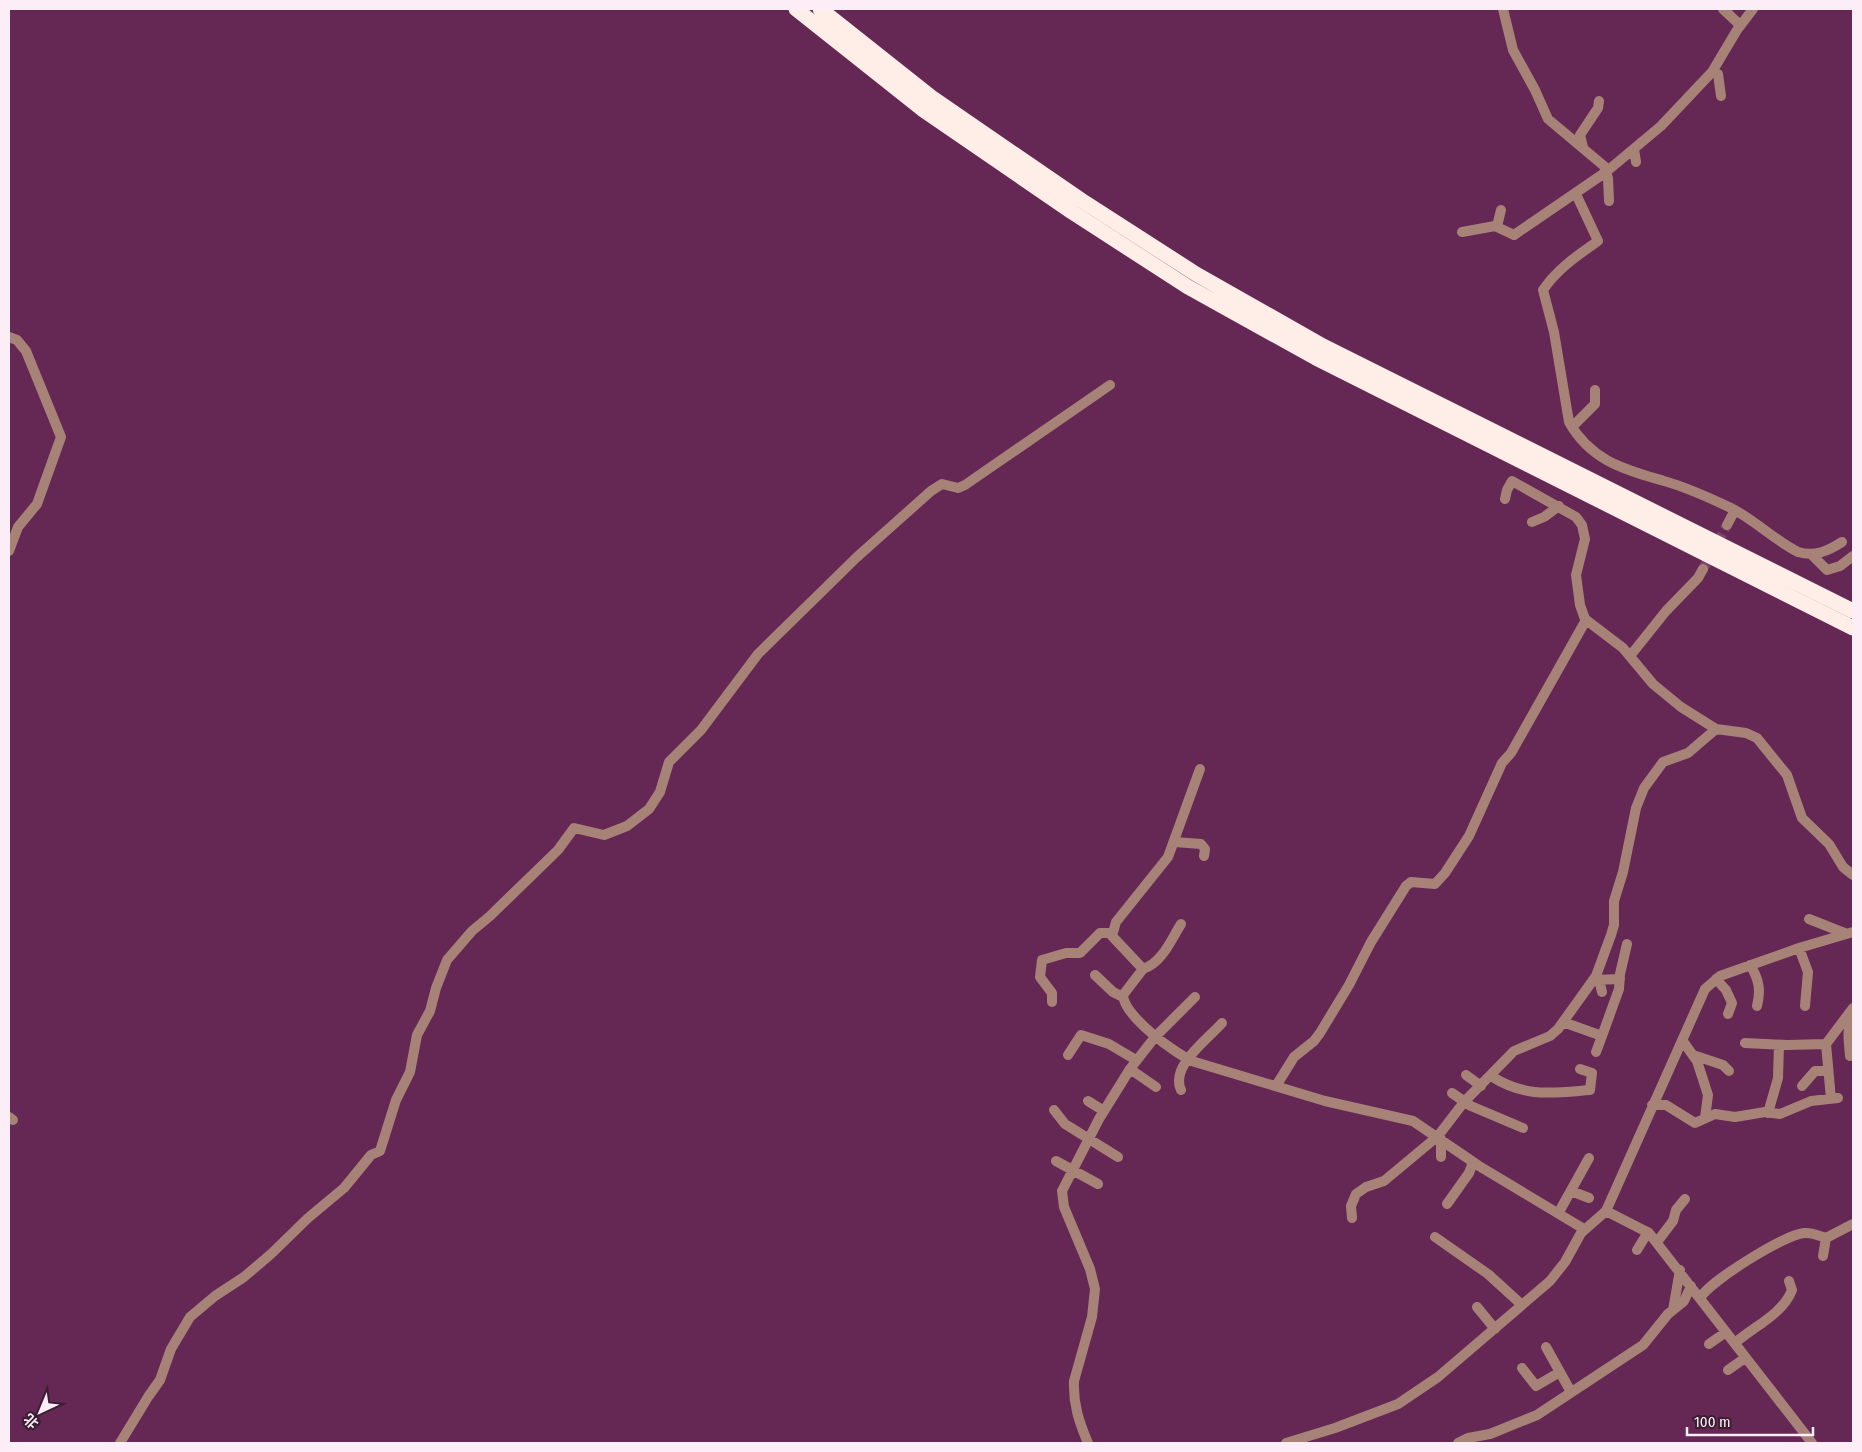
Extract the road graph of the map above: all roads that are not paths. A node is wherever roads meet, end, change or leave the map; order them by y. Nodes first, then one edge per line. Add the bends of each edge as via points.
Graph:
1 (796, 9) edge
2 (820, 9) edge
3 (1503, 9) edge
4 (1723, 9) edge
5 (1753, 9) edge
6 (1740, 25) junction
7 (1712, 72) junction
8 (1721, 96) dead end
9 (1599, 101) dead end
10 (1583, 147) junction
11 (1634, 149) junction
12 (1636, 162) dead end
13 (1607, 172) junction
14 (1576, 194) junction
15 (1609, 201) dead end
16 (1501, 210) dead end
17 (1497, 226) junction
18 (1462, 232) dead end
19 (9, 337) edge
20 (1110, 385) dead end
21 (1595, 390) dead end
22 (1572, 427) junction
23 (1505, 499) dead end
24 (1559, 506) junction
25 (1735, 510) junction
26 (1532, 522) dead end
27 (1727, 525) tunnel mouth
28 (1842, 542) dead end
29 (9, 551) edge
30 (1827, 551) junction
31 (1811, 554) junction
32 (1853, 556) edge
33 (1819, 563) junction
34 (1703, 569) tunnel mouth
35 (1853, 611) edge
36 (1586, 620) junction
37 (1853, 628) edge
38 (1630, 656) junction
39 (1716, 730) junction
40 (1200, 769) dead end
41 (1175, 842) junction
42 (1204, 856) dead end
43 (1853, 875) edge
44 (1809, 919) dead end
45 (1181, 924) dead end
46 (1112, 933) junction
47 (1850, 933) edge
48 (1627, 944) dead end
49 (1799, 948) junction
50 (1750, 965) junction
51 (1143, 969) junction
52 (1095, 975) dead end
53 (1620, 979) junction
54 (1716, 979) junction
55 (1596, 980) junction
56 (1602, 992) dead end
57 (1123, 997) junction
58 (1194, 997) dead end
59 (1052, 1002) dead end
60 (1757, 1006) dead end
61 (1805, 1006) dead end
62 (1853, 1008) edge
63 (1728, 1014) dead end
64 (1563, 1022) junction
65 (1222, 1023) dead end
66 (1852, 1024) edge
67 (1602, 1036) junction
68 (1155, 1037) junction
69 (1682, 1040) junction
70 (1745, 1043) dead end
71 (1826, 1044) junction
72 (1779, 1045) junction
73 (1596, 1052) dead end
74 (1068, 1055) dead end
75 (1693, 1055) junction
76 (1850, 1056) dead end
77 (1187, 1059) junction
78 (1133, 1064) junction
79 (1580, 1069) dead end
80 (1729, 1071) dead end
81 (1828, 1071) junction
82 (1466, 1075) dead end
83 (1491, 1076) junction
84 (1276, 1086) junction
85 (1481, 1086) junction
86 (1802, 1086) dead end
87 (1156, 1087) dead end
88 (1181, 1090) dead end
89 (1452, 1092) dead end
90 (1088, 1100) dead end
91 (1464, 1102) junction
92 (1652, 1105) junction
93 (1054, 1110) dead end
94 (1104, 1111) junction
95 (1768, 1113) junction
96 (1705, 1118) junction
97 (1523, 1128) dead end
98 (1440, 1138) junction
99 (1089, 1139) junction
100 (1118, 1157) dead end
101 (1441, 1157) dead end
102 (1589, 1158) dead end
103 (1056, 1161) dead end
104 (1473, 1162) junction
105 (1072, 1171) junction
106 (1098, 1184) dead end
107 (1571, 1191) junction
108 (1589, 1198) dead end
109 (1685, 1199) dead end
110 (1447, 1204) dead end
111 (1606, 1211) junction
112 (1559, 1212) junction
113 (1352, 1218) dead end
114 (1853, 1224) edge
115 (1584, 1229) junction
116 (1648, 1232) junction
117 (1435, 1237) dead end
118 (1826, 1238) junction
119 (1656, 1242) junction
120 (1637, 1250) dead end
121 (1823, 1256) dead end
122 (1680, 1270) junction
123 (1789, 1281) dead end
124 (1691, 1286) junction
125 (1700, 1298) junction
126 (1522, 1305) junction
127 (1477, 1307) dead end
128 (1673, 1310) junction
129 (1495, 1328) junction
130 (1726, 1332) junction
131 (1734, 1343) junction
132 (1709, 1344) dead end
133 (1546, 1347) dead end
134 (1746, 1358) junction
135 (1522, 1368) dead end
136 (1728, 1370) dead end
137 (1560, 1372) junction
138 (1571, 1392) junction
139 (120, 1443) edge
140 (1088, 1443) edge
141 (1286, 1443) edge
142 (1458, 1443) edge
143 (1812, 1443) edge

1 - 37 highway via 922,108 1072,212 1188,287 1325,362
2 - 35 highway via 931,96 1081,200 1196,274 1323,346
3 - 10 street via 1513,50 1548,119
4 - 6 street
5 - 6 street
6 - 7 street
7 - 8 street via 1718,74
7 - 11 street
9 - 10 street via 1598,108 1580,135
10 - 13 street via 1600,160
11 - 12 street
11 - 13 street
13 - 14 street
13 - 15 street
14 - 17 street via 1514,235
14 - 22 street via 1598,240 1569,262 1542,290 1554,332
16 - 17 street
17 - 18 street
19 - 29 street via 17,340 26,351 61,437 37,504 18,526
20 - 139 street via 965,485 958,488 942,484 931,491 857,557 758,654 701,730 669,762 660,792 649,809 627,826 604,835 574,828 558,850 472,931 445,965 430,1012 417,1035 410,1072 396,1100 380,1151 371,1155 344,1188 271,1254 190,1317 171,1349 160,1380
21 - 22 street via 1595,404
22 - 25 street via 1581,440 1610,462
23 - 24 street via 1512,481
24 - 26 street
24 - 36 street via 1576,517 1584,532 1585,546 1576,575 1580,605
25 - 27 street
25 - 31 street via 1792,549
28 - 30 street
30 - 31 street
30 - 33 street
31 - 33 street
32 - 33 street via 1832,569 1827,570
34 - 38 street
36 - 38 street
36 - 84 street via 1502,764 1471,832 1450,864 1435,884 1411,882 1406,886 1320,1033 1294,1057
38 - 39 street via 1662,693
39 - 43 street via 1746,733 1756,738 1787,775 1802,818 1829,844 1843,867
39 - 55 street via 1688,753 1663,762 1644,788 1636,808 1614,901 1613,930
40 - 41 street
41 - 42 street via 1201,844 1205,849
41 - 46 street via 1164,864 1116,922
44 - 47 street
45 - 51 street via 1161,956
46 - 51 street
46 - 59 street via 1100,933 1080,953 1066,953 1042,960 1040,977 1052,993
47 - 49 street
48 - 53 street
49 - 50 street
49 - 61 street via 1808,972
50 - 54 street
50 - 60 street via 1759,983
51 - 57 street
52 - 57 street
53 - 55 street
53 - 67 street via 1619,992
54 - 63 street via 1732,1003
54 - 69 street via 1705,989
55 - 56 street
55 - 64 street
57 - 68 street
58 - 68 street
62 - 71 street
64 - 67 street
64 - 83 street via 1550,1036 1517,1049
65 - 77 street
66 - 76 street
67 - 73 street
68 - 77 street
68 - 78 street
69 - 75 street
69 - 92 street
70 - 72 street
71 - 72 street
71 - 81 street
72 - 95 street via 1778,1078
74 - 78 street via 1081,1035 1109,1044
75 - 80 street
75 - 96 street via 1708,1095
77 - 84 street
77 - 88 street via 1178,1075
78 - 87 street
78 - 94 street
79 - 83 street via 1592,1073 1590,1090 1528,1093
81 - 86 street via 1815,1071
81 - 95 street via 1834,1098 1805,1102 1780,1114
82 - 85 street
83 - 85 street
84 - 98 street via 1410,1119
85 - 91 street
89 - 91 street
90 - 94 street
91 - 97 street
91 - 98 street
92 - 96 street via 1666,1105 1692,1123
92 - 111 street
93 - 99 street via 1065,1124
94 - 99 street
95 - 96 street via 1735,1117 1715,1114
98 - 101 street
98 - 104 street
98 - 113 street via 1384,1181 1356,1194 1350,1206
99 - 100 street
99 - 105 street
102 - 107 street
103 - 105 street
104 - 110 street
104 - 112 street
105 - 106 street
105 - 140 street via 1062,1191 1062,1201 1095,1289 1092,1317 1074,1381 1075,1409
107 - 108 street
107 - 112 street
109 - 119 street via 1676,1210 1673,1222
111 - 115 street
111 - 116 street
112 - 115 street
114 - 118 street
115 - 126 street via 1550,1281
116 - 119 street
116 - 120 street
117 - 126 street via 1488,1274
118 - 121 street
118 - 125 street via 1814,1232 1782,1240 1720,1280
119 - 122 street
122 - 124 street
122 - 128 street
123 - 131 street via 1792,1290 1789,1296 1768,1318
124 - 125 street
124 - 128 street via 1684,1301
125 - 130 street
126 - 129 street
127 - 129 street
128 - 138 street via 1643,1345
129 - 141 street via 1438,1377 1398,1404
130 - 131 street
130 - 132 street
131 - 134 street
133 - 137 street
134 - 136 street
134 - 143 street
135 - 137 street via 1536,1386
137 - 138 street
138 - 142 street via 1537,1415

